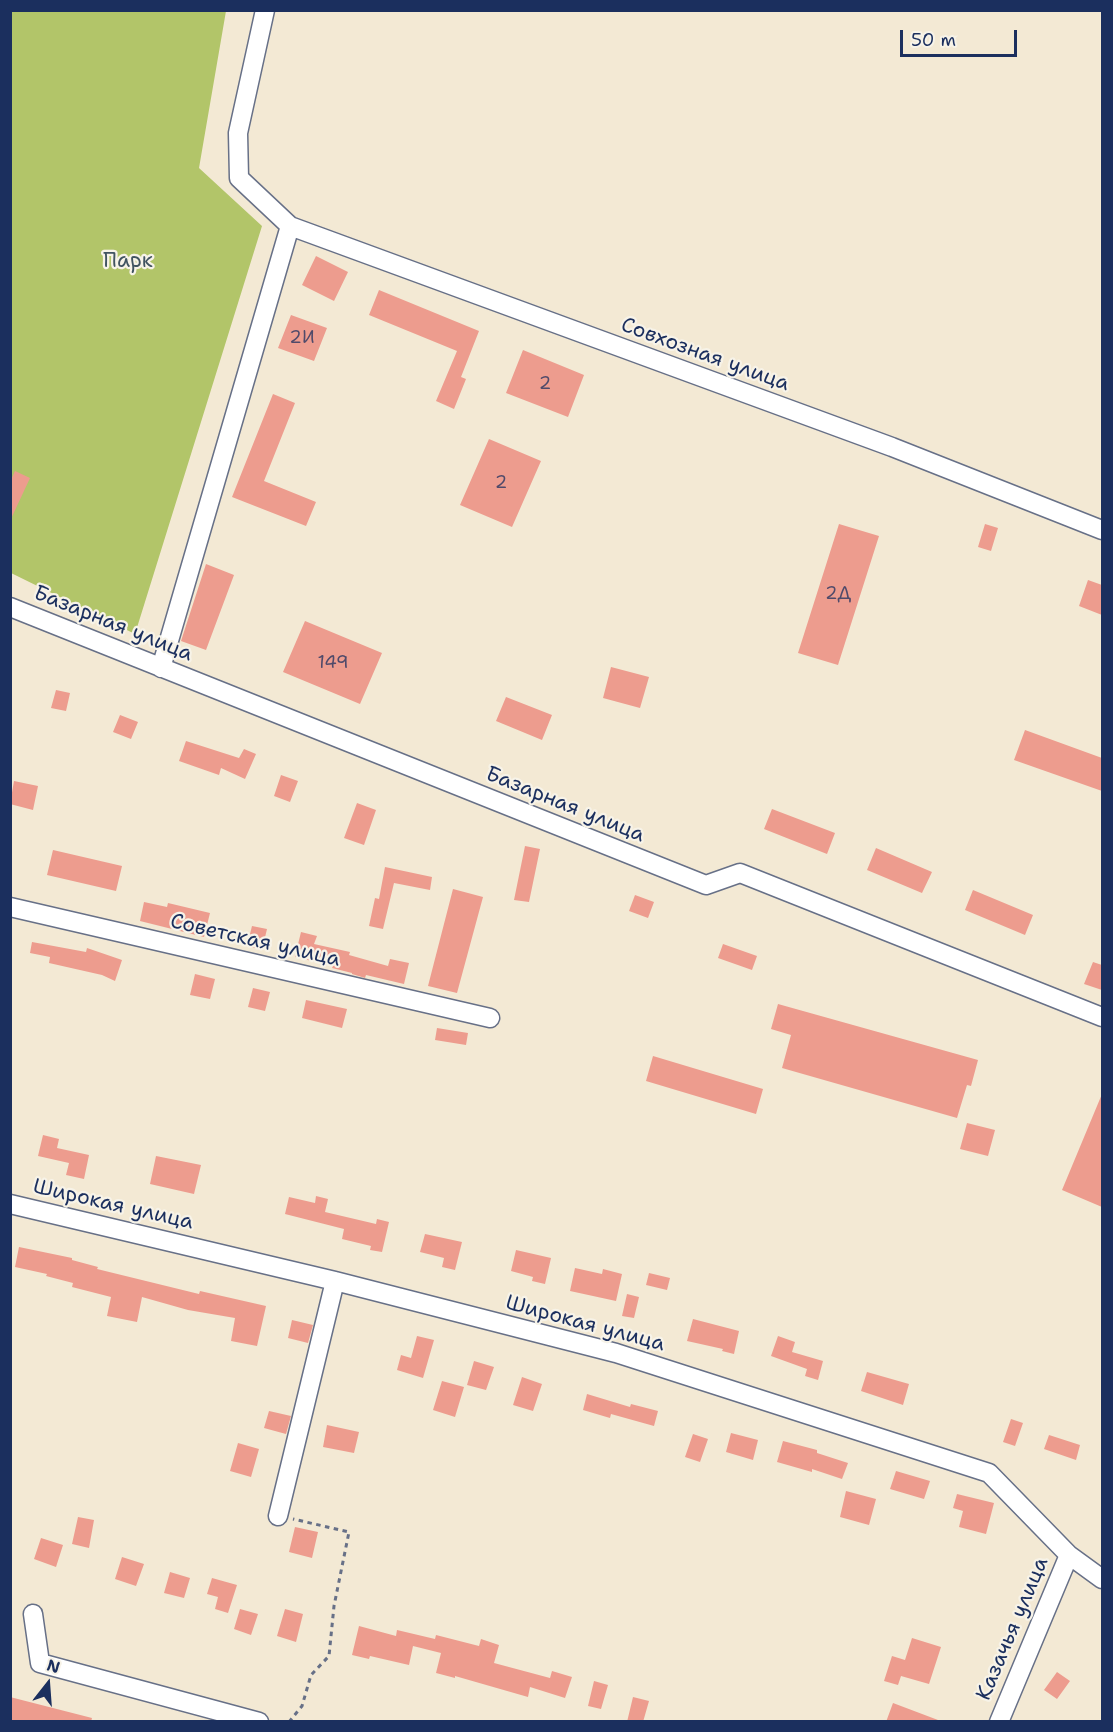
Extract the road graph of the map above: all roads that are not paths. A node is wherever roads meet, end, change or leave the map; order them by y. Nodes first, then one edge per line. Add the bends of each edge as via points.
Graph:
1 (265, 10) edge
2 (290, 226) junction
3 (1102, 530) edge
4 (10, 607) edge
5 (161, 668) junction
6 (10, 907) edge
7 (1102, 1017) edge
8 (490, 1018) dead end
9 (10, 1204) edge
10 (335, 1281) junction
11 (278, 1516) road end
12 (1069, 1555) junction
13 (1102, 1579) edge
14 (33, 1614) dead end
15 (259, 1722) edge
16 (999, 1722) edge

1 - 2 street via 238,133 239,178
2 - 3 street, Совхозная улица via 892,447
2 - 5 street
4 - 5 street, Базарная улица
5 - 7 street, Базарная улица via 706,885 740,873
6 - 8 street, Советская улица
9 - 10 street, Широкая улица
10 - 11 street
10 - 12 street, Широкая улица via 616,1353 989,1473
12 - 13 street, Широкая улица
12 - 16 street, Казачья улица
14 - 15 street via 40,1664

